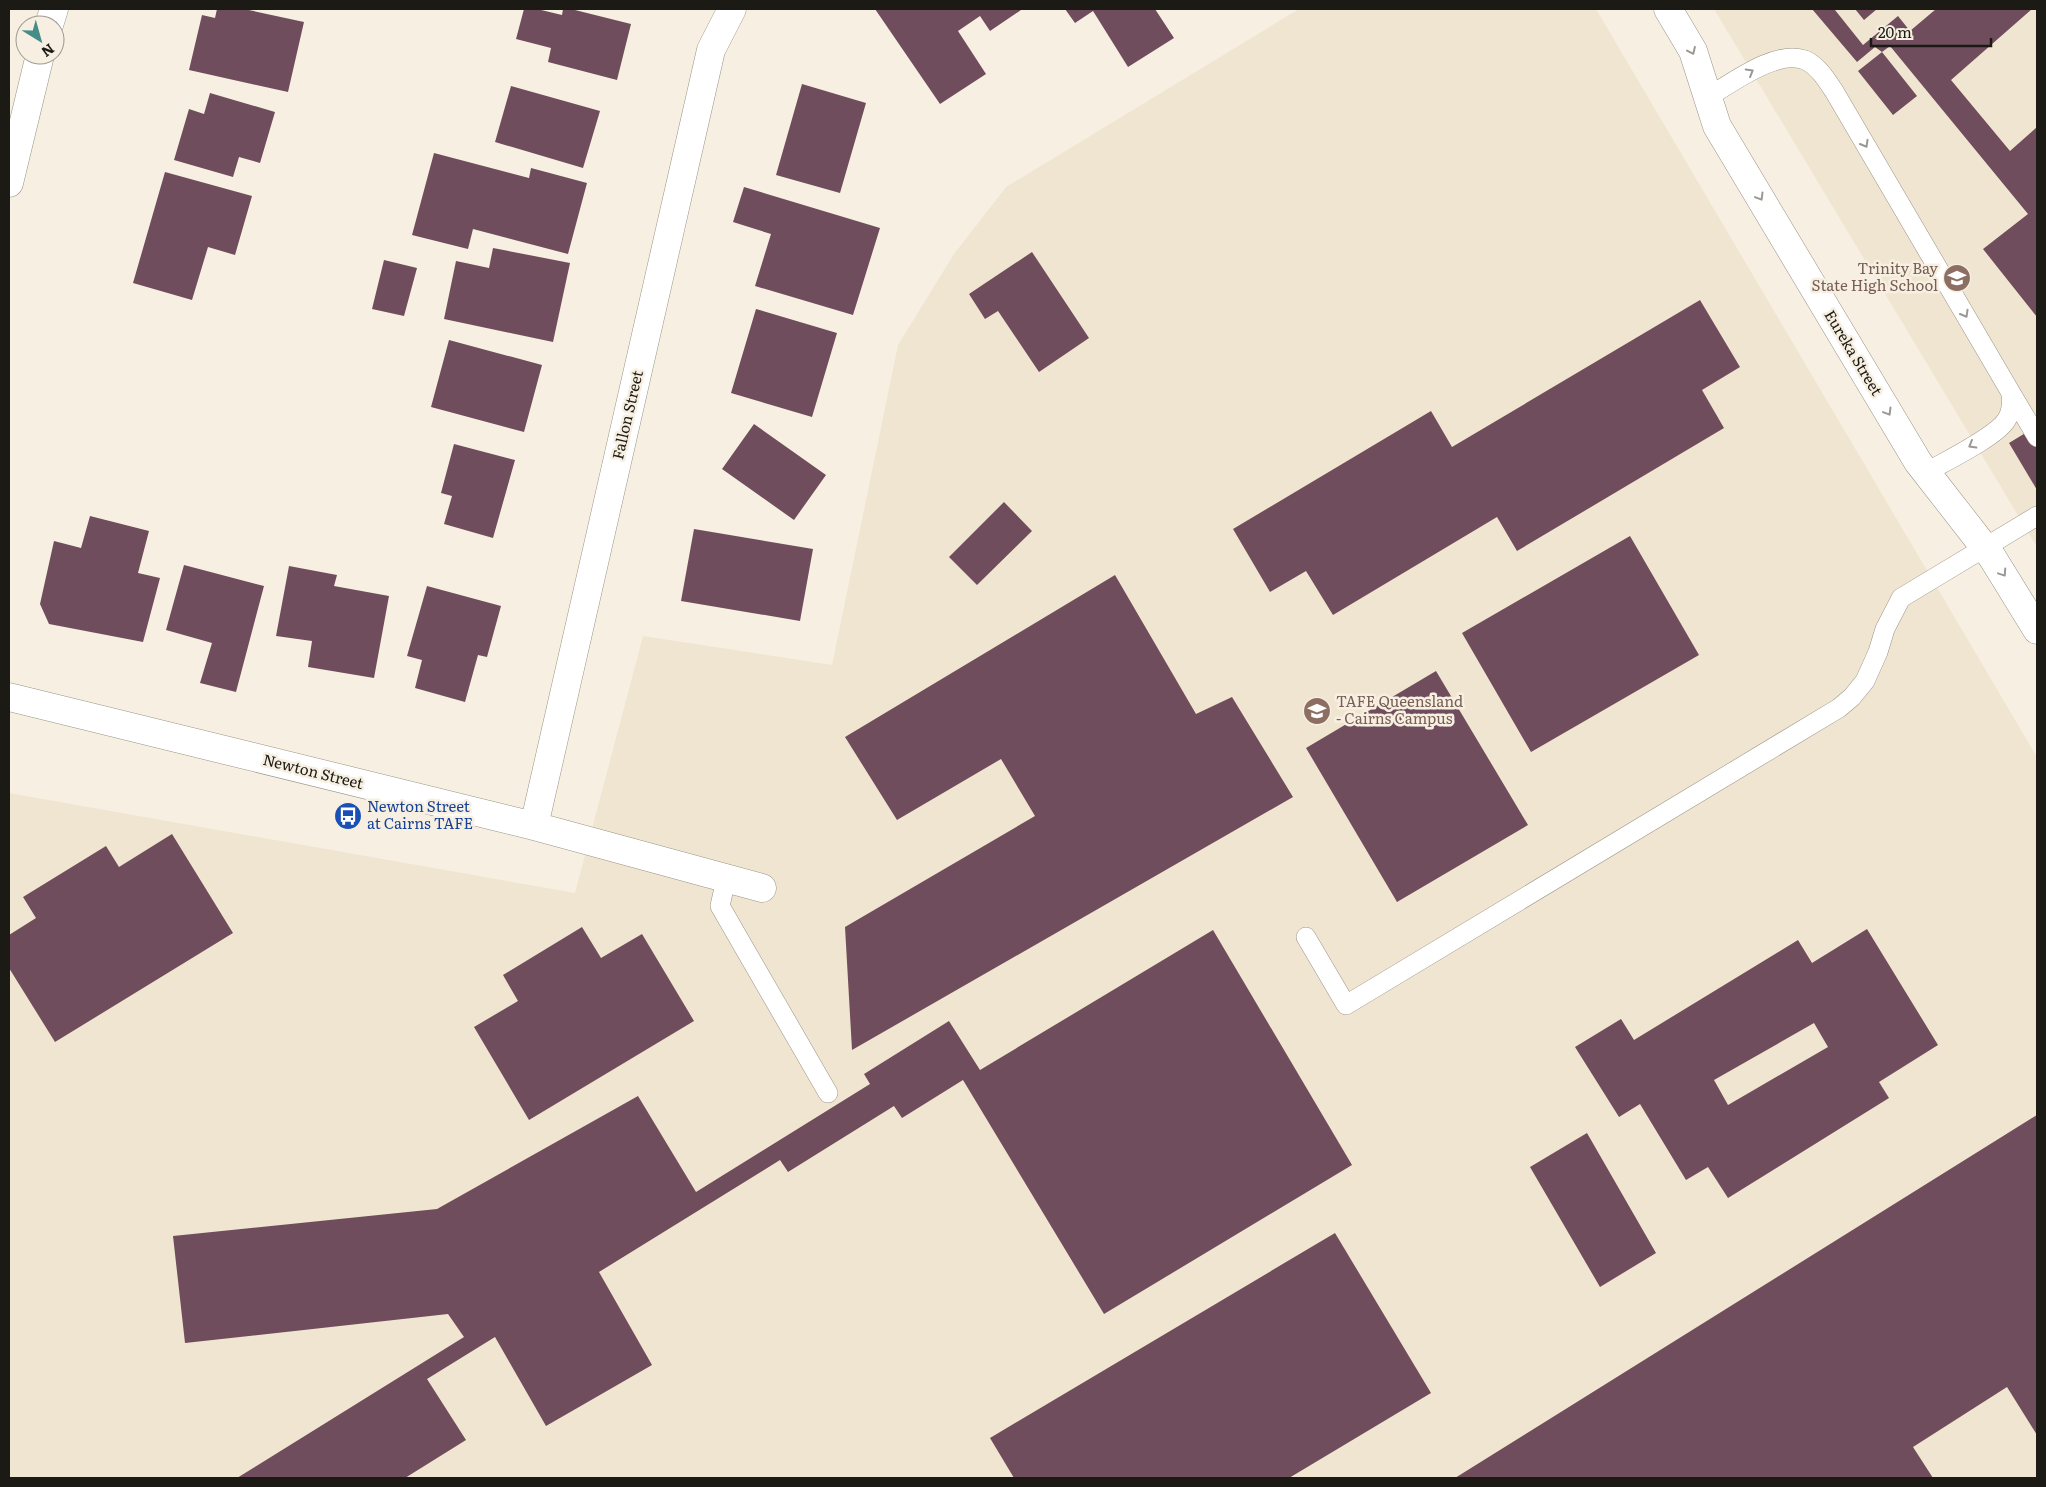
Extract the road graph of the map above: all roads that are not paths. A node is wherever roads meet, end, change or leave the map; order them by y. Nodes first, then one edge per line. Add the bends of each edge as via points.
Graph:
1 (732, 9) edge
2 (1668, 9) edge
3 (38, 65) edge
4 (1708, 97) junction
5 (9, 183) edge
6 (2011, 393) junction
7 (2037, 437) edge
8 (1926, 473) junction
9 (2037, 516) edge
10 (1984, 547) junction
11 (2037, 630) edge
12 (9, 697) edge
13 (534, 826) junction
14 (726, 879) junction
15 (762, 888) dead end
16 (1306, 937) dead end
17 (828, 1093) dead end

1 - 13 street, Fallon Street via 711,50
2 -> 4 street, Eureka Street via 1693,51
3 - 5 street
4 -> 6 lane via 1756,68 1778,59 1804,60 1814,66 1834,91
4 -> 8 street, Eureka Street via 1717,126
6 - 7 lane
6 -> 8 lane via 2007,420 1996,431
8 - 10 street, Eureka Street
9 - 10 lane
10 -> 11 street, Eureka Street
10 - 16 lane via 1901,598 1885,628 1865,681 1839,708 1346,1005
12 - 13 street, Newton Street
13 - 14 street, Newton Street
14 - 15 street, Newton Street
14 - 17 lane via 720,906

